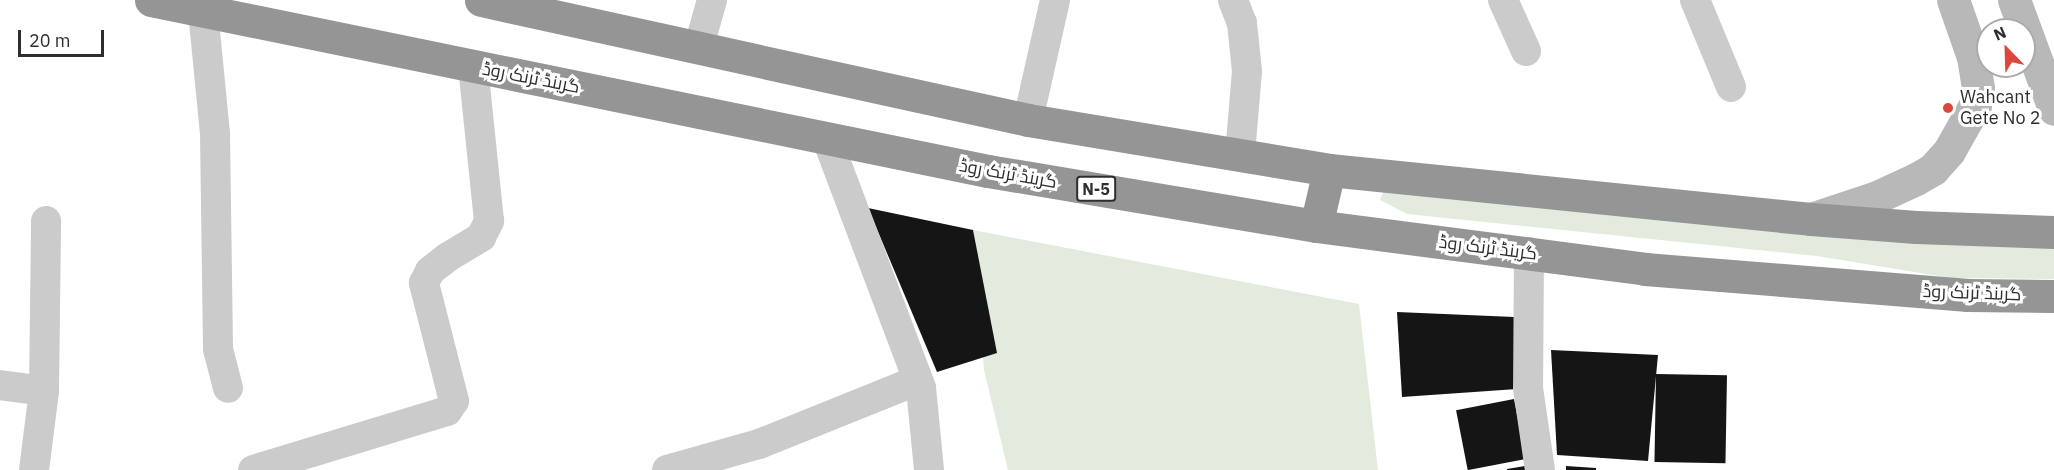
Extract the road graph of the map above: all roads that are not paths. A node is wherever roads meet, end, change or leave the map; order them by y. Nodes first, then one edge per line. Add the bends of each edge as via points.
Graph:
1 (151, 0) edge
2 (481, 0) edge
3 (711, 0) edge
4 (1055, 0) edge
5 (1233, 0) edge
6 (1503, 0) edge
7 (1695, 0) edge
8 (1953, 0) edge
9 (2014, 0) edge
10 (203, 11) junction
11 (699, 46) junction
12 (1526, 51) dead end
13 (473, 67) junction
14 (1731, 87) dead end
15 (2054, 109) edge
16 (1029, 120) junction
17 (827, 138) junction
18 (1240, 155) junction
19 (1329, 170) junction
20 (1811, 219) junction
21 (46, 221) dead end
22 (1316, 226) junction
23 (2054, 232) edge
24 (1529, 252) junction
25 (2054, 296) edge
26 (918, 380) junction
27 (0, 385) edge
28 (228, 388) dead end
29 (44, 391) junction
30 (34, 470) edge
31 (253, 470) edge
32 (668, 470) edge
33 (929, 470) edge
34 (1540, 470) edge

1 - 10 highway, گرینڈ ٹرنک روڈ / N-5
2 - 11 highway
3 - 11 street
4 - 16 street
5 - 18 street via 1242,23 1247,71
6 - 12 street
7 - 14 street
8 - 20 main road via 1973,57 1978,88 1975,105 1949,151 1916,179
9 - 15 main road
10 - 13 highway, گرینڈ ٹرنک روڈ / N-5
10 - 28 street via 214,133 218,349
11 - 16 highway
13 - 17 highway, گرینڈ ٹرنک روڈ / N-5
13 - 31 street via 489,221 481,237 448,256 430,271 424,283 454,401 447,411
16 - 18 highway
17 - 22 highway, گرینڈ ٹرنک روڈ / N-5 via 988,171
17 - 26 street
18 - 19 highway
19 - 20 highway
19 - 22 highway
20 - 23 highway
21 - 29 street
22 - 24 highway, گرینڈ ٹرنک روڈ / N-5
24 - 25 highway, گرینڈ ٹرنک روڈ / N-5 via 1657,270 1968,295
24 - 34 street via 1528,387
26 - 32 street via 759,444
26 - 33 street
27 - 29 street
29 - 30 street

